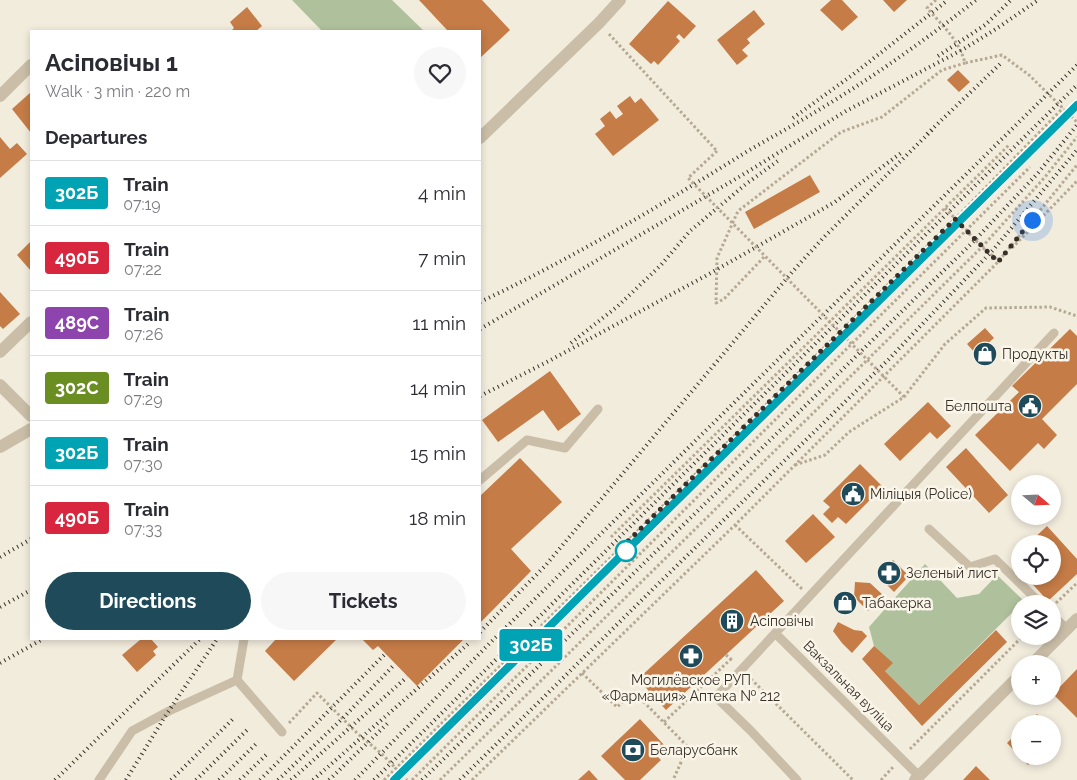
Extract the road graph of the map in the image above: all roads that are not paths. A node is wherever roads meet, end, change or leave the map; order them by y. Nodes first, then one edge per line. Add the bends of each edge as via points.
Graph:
1 (620, 0) edge
2 (30, 66) edge
3 (0, 96) edge
4 (481, 137) edge
5 (30, 323) edge
6 (1054, 333) dead end
7 (0, 352) edge
8 (0, 385) edge
9 (598, 409) dead end
10 (30, 415) edge
11 (30, 430) edge
12 (0, 447) edge
13 (481, 479) edge
14 (929, 529) dead end
15 (1032, 595) edge
16 (1077, 619) edge
17 (1061, 623) edge
18 (1067, 629) junction
19 (776, 634) junction
20 (244, 640) edge
21 (1041, 655) edge
22 (237, 680) junction
23 (1011, 684) edge
24 (282, 732) road end
25 (917, 778) edge
26 (99, 780) edge
27 (797, 780) edge

1 - 4 street
2 - 3 street
5 - 7 street
6 - 19 lane
8 - 10 street
9 - 13 lane via 565,448 527,440
11 - 12 street
14 - 15 lane via 970,567 995,559
16 - 18 street
17 - 18 lane
18 - 21 street
19 - 25 lane, Вакзальная вуліца via 902,758
19 - 27 lane via 716,698
20 - 22 lane
22 - 24 lane
22 - 26 lane via 169,710 132,731
23 - 25 street

